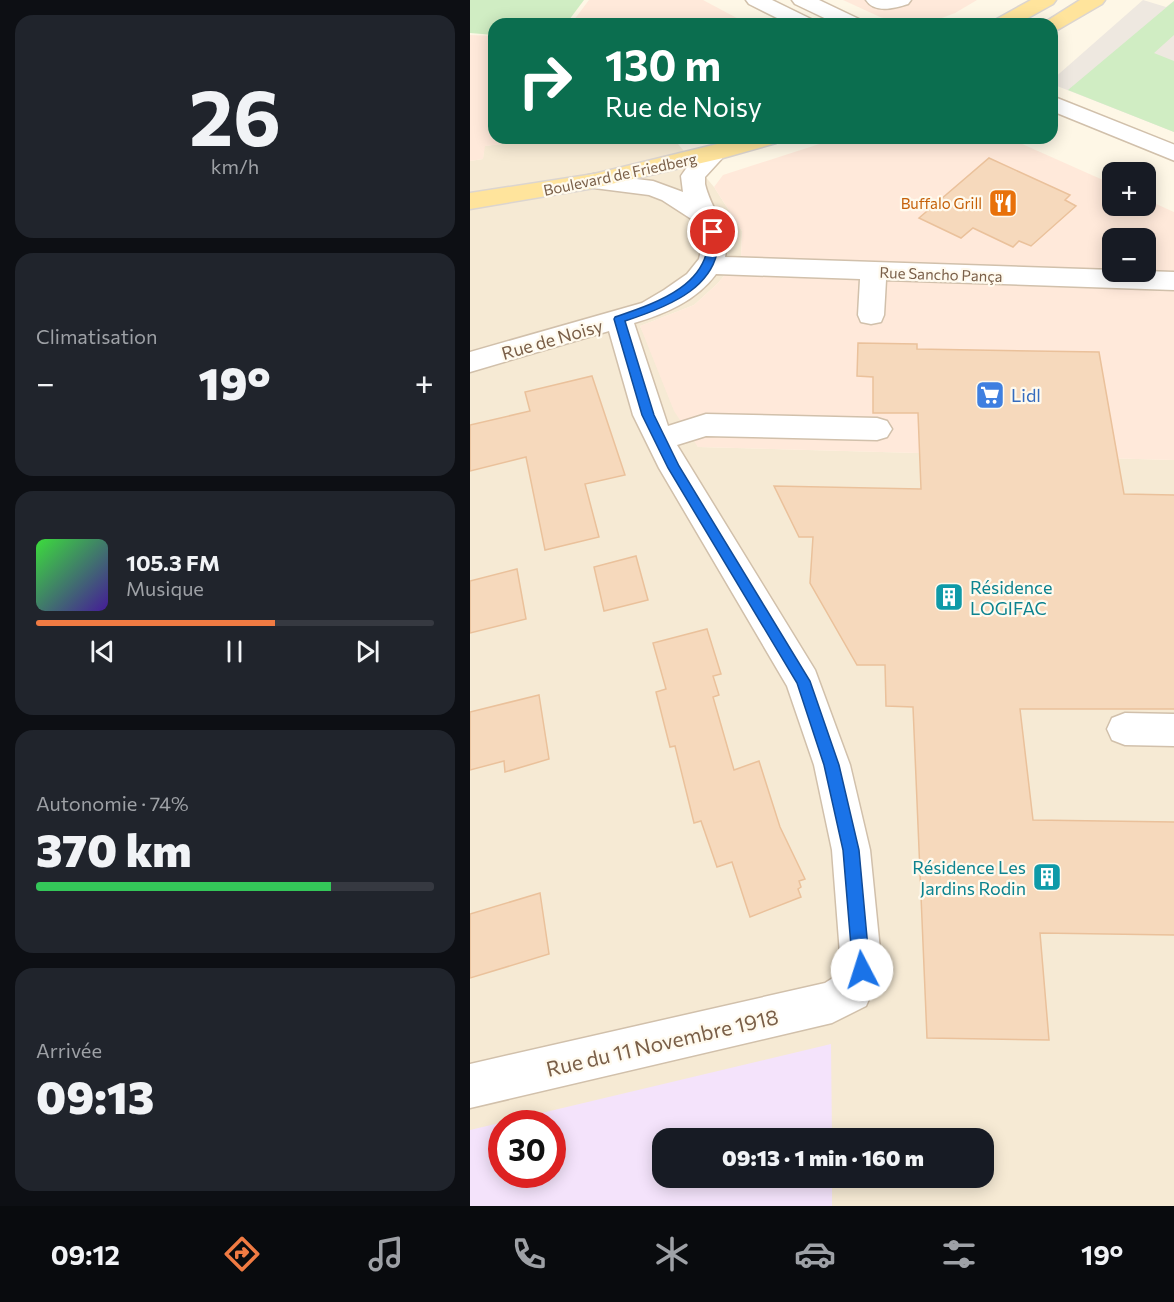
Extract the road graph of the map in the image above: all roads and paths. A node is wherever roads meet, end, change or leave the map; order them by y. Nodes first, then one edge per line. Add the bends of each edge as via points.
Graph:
1 (756, 0) edge
2 (802, 0) edge
3 (876, 0) edge
4 (901, 0) edge
5 (1046, 0) edge
6 (1095, 0) edge
7 (794, 18) edge
8 (841, 18) edge
9 (1013, 18) edge
10 (1058, 22) edge
11 (1058, 106) edge
12 (1058, 129) edge
13 (666, 144) edge
14 (747, 144) edge
15 (715, 153) junction
16 (1175, 154) edge
17 (1175, 172) edge
18 (470, 180) edge
19 (594, 182) junction
20 (470, 201) edge
21 (705, 216) junction
22 (708, 265) junction
23 (873, 271) junction
24 (1175, 281) edge
25 (871, 315) dead end
26 (619, 319) junction
27 (470, 362) edge
28 (877, 429) dead end
29 (660, 439) junction
30 (1125, 729) dead end
31 (1175, 730) edge
32 (470, 1086) edge

1 - 7 street
2 - 8 street
3 - 4 street
5 - 9 main road
6 - 10 main road
11 - 16 street
12 - 17 street
13 - 18 main road, Boulevard de Friedberg via 613,157
14 - 15 main road, Boulevard de Friedberg
15 - 19 main road, Boulevard de Friedberg
15 - 21 street via 693,176 692,187
19 - 20 main road, Boulevard de Friedberg
19 - 21 street via 653,188
21 - 22 street via 713,232 715,249
22 - 23 street, Rue Sancho Pança
22 - 26 street, Rue de Noisy via 677,296
23 - 24 street, Rue Sancho Pança
23 - 25 street
26 - 27 street, Rue de Noisy
26 - 29 street via 648,415
28 - 29 street via 706,424
29 - 32 street, Rue du 11 Novembre 1918 via 803,681 832,765 851,850 862,970 851,991 832,1002
30 - 31 street

